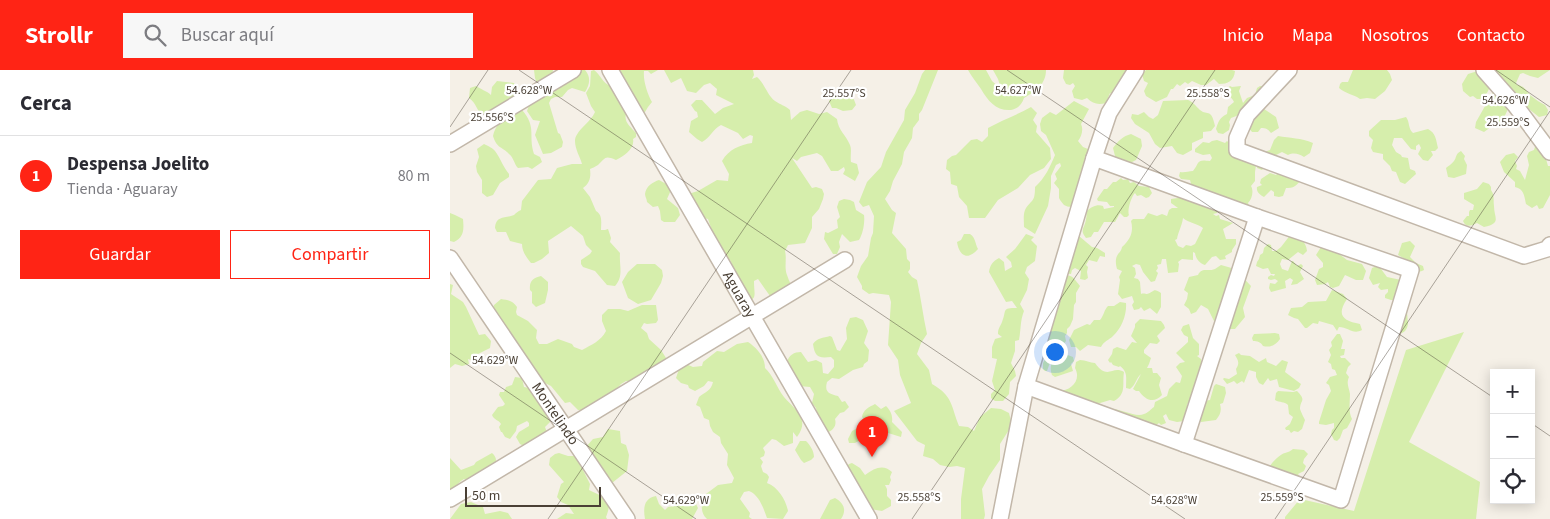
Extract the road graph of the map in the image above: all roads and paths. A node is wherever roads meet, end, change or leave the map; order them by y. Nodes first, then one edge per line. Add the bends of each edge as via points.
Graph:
1 (573, 70) edge
2 (610, 70) edge
3 (1136, 70) edge
4 (1288, 70) edge
5 (1484, 70) edge
6 (450, 144) edge
7 (1550, 152) edge
8 (1094, 158) junction
9 (1257, 217) junction
10 (1550, 245) edge
11 (450, 258) edge
12 (845, 260) dead end
13 (753, 316) junction
14 (1026, 386) junction
15 (566, 429) junction
16 (1184, 444) junction
17 (450, 499) edge
18 (626, 519) edge
19 (869, 519) edge
20 (1000, 519) edge

1 - 6 street
2 - 13 street, Aguaray
3 - 8 street via 1109,113
4 - 10 street via 1247,114 1237,138 1237,150 1524,256 1547,249
5 - 7 street
8 - 9 street
8 - 14 street
9 - 16 street
9 - 16 street via 1411,270 1341,500
11 - 15 street, Montelindo
12 - 13 street
13 - 15 street
13 - 19 street, Aguaray
14 - 16 street
14 - 20 street
15 - 17 street
15 - 18 street, Montelindo

